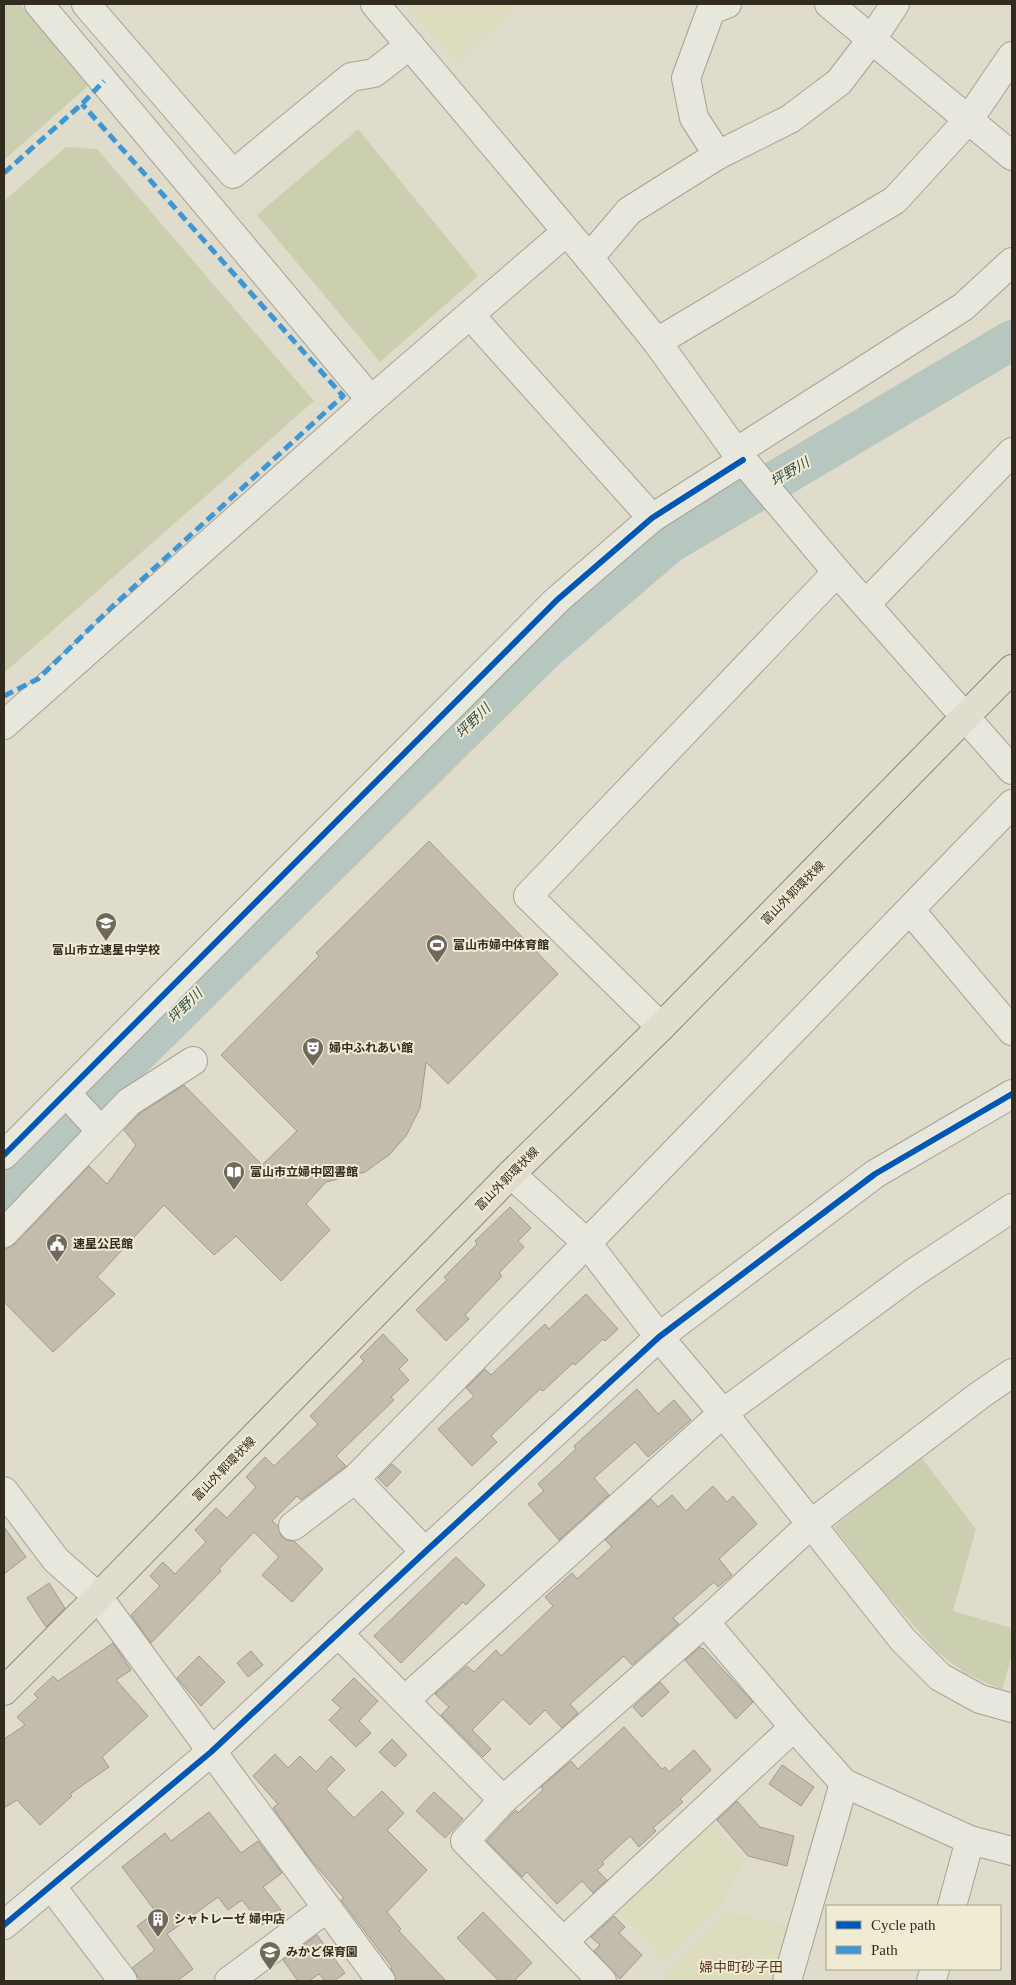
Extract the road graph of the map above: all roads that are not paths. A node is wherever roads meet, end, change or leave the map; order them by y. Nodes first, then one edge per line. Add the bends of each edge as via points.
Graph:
1 (38, 4) edge
2 (86, 4) edge
3 (376, 4) edge
4 (728, 4) edge
5 (828, 4) edge
6 (895, 4) edge
7 (872, 39) junction
8 (410, 45) junction
9 (1012, 56) edge
10 (969, 119) junction
11 (718, 155) junction
12 (1012, 156) edge
13 (566, 232) junction
14 (589, 258) junction
15 (1012, 262) edge
16 (470, 316) junction
17 (657, 342) junction
18 (371, 400) junction
19 (1012, 452) edge
20 (743, 460) junction
21 (652, 518) junction
22 (838, 572) junction
23 (866, 603) junction
24 (1012, 669) edge
25 (966, 717) junction
26 (4, 725) edge
27 (1012, 770) edge
28 (1012, 804) edge
29 (910, 910) junction
30 (661, 1027) junction
31 (1012, 1031) edge
32 (193, 1061) dead end
33 (66, 1093) junction
34 (1012, 1094) edge
35 (101, 1131) junction
36 (4, 1155) edge
37 (511, 1174) junction
38 (1012, 1208) edge
39 (4, 1233) edge
40 (588, 1243) junction
41 (659, 1338) junction
42 (1012, 1373) edge
43 (723, 1413) junction
44 (355, 1479) junction
45 (4, 1491) edge
46 (811, 1524) junction
47 (293, 1526) dead end
48 (425, 1552) junction
49 (98, 1597) junction
50 (705, 1622) junction
51 (338, 1633) junction
52 (4, 1691) edge
53 (405, 1700) junction
54 (1011, 1703) edge
55 (794, 1727) junction
56 (211, 1752) junction
57 (844, 1783) junction
58 (503, 1800) junction
59 (970, 1840) junction
60 (1012, 1851) edge
61 (52, 1887) junction
62 (952, 1905) edge
63 (327, 1908) junction
64 (4, 1925) edge
65 (564, 1941) junction
66 (123, 1981) edge
67 (229, 1981) edge
68 (381, 1981) edge
69 (602, 1981) edge
70 (787, 1981) edge

1 - 18 street
2 - 8 street via 233,174 351,77 374,73
3 - 8 street
4 - 11 street via 711,10 686,78 694,118
5 - 7 street
6 - 7 street
7 - 10 street
7 - 11 street via 839,82 790,119
8 - 13 street
9 - 10 street
10 - 12 street
10 - 17 street via 895,200
11 - 14 street via 629,211
13 - 14 street
13 - 16 street
14 - 17 street
15 - 20 street via 964,307
16 - 18 street
16 - 21 street
17 - 20 street
18 - 26 street
19 - 23 street
20 - 21 street
20 - 22 street
21 - 33 street via 557,600
22 - 23 street
22 - 30 street via 528,896
23 - 25 street
24 - 25 main road, 富山外郭環状線
25 - 27 street
25 - 30 main road, 富山外郭環状線
28 - 29 street
29 - 31 street
29 - 40 street
30 - 37 main road, 富山外郭環状線
32 - 35 street via 129,1102
33 - 35 street
33 - 36 street
34 - 41 street via 875,1174
35 - 39 street
37 - 40 street
37 - 49 main road, 富山外郭環状線
38 - 43 street via 912,1274
40 - 41 street
40 - 44 street
41 - 43 street
41 - 48 street
42 - 46 street
43 - 46 street
43 - 53 street
44 - 47 street
44 - 48 street
45 - 49 street via 56,1560
46 - 50 street
46 - 54 street via 903,1640 940,1676 980,1699
48 - 51 street
49 - 52 main road, 富山外郭環状線
49 - 56 street
50 - 55 street
50 - 58 street
51 - 53 street
51 - 56 street
53 - 58 street
55 - 57 street
55 - 65 street
56 - 61 street
56 - 63 street
57 - 59 street
57 - 70 street
58 - 65 street via 465,1840
59 - 60 street
59 - 62 street
61 - 64 street
61 - 66 street
63 - 67 street
63 - 68 street
65 - 69 street

